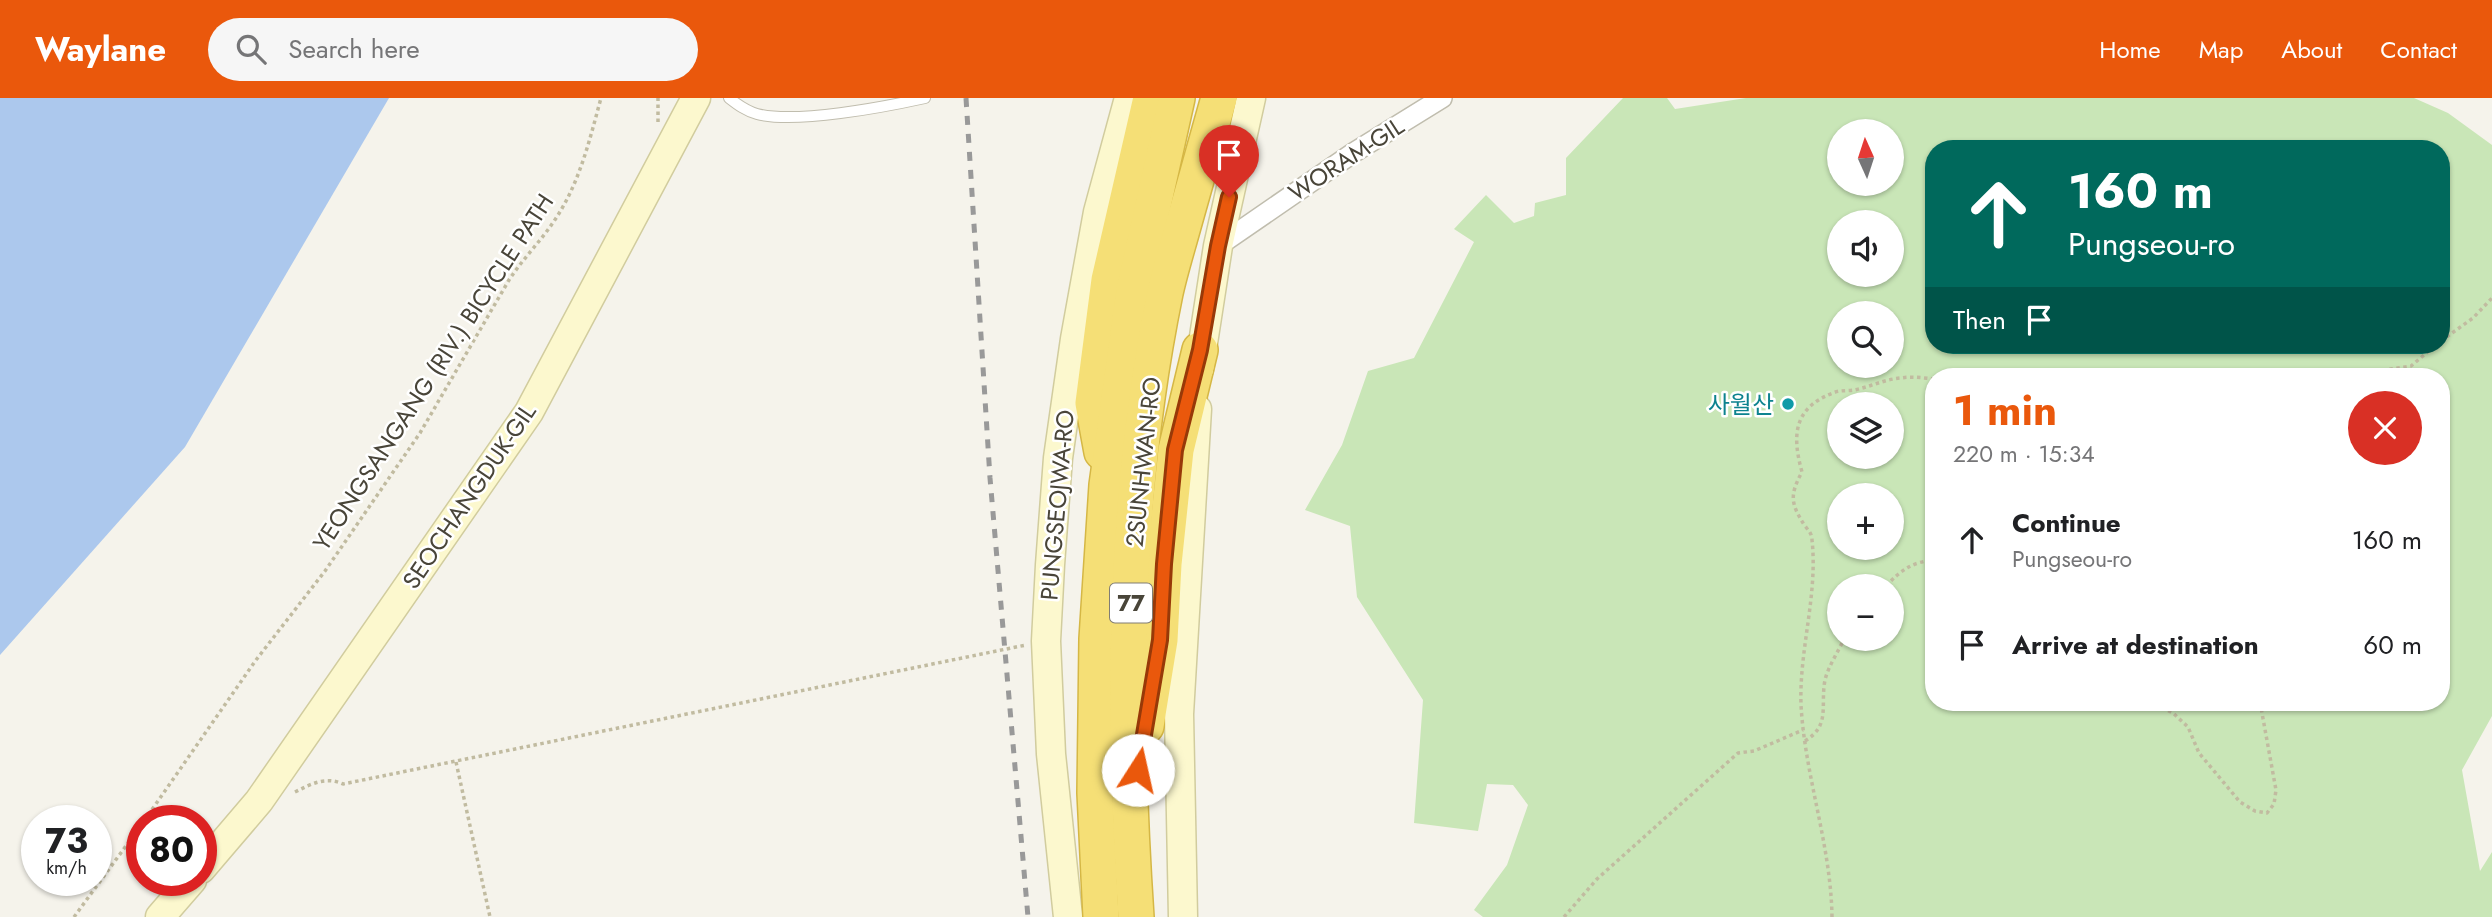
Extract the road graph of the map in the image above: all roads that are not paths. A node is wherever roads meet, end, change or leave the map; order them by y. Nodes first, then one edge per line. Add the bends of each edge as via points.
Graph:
1 (696, 98) edge
2 (729, 98) edge
3 (925, 98) edge
4 (1129, 98) edge
5 (1151, 98) edge
6 (1177, 98) edge
7 (1219, 98) edge
8 (1251, 98) edge
9 (1442, 98) edge
10 (1218, 246) junction
11 (1200, 350) junction
12 (1107, 485) junction
13 (1129, 822) junction
14 (217, 850) edge
15 (178, 896) edge
16 (160, 917) edge
17 (1068, 917) edge
18 (1101, 917) edge
19 (1136, 917) edge
20 (1183, 917) edge

1 - 14 street, SEOCHANGDUK-GIL via 529,412 259,801
2 - 3 lane via 746,110 777,117
4 - 17 street, PUNGSEOJWA-RO via 1098,212 1058,458 1046,641 1051,754
5 - 12 highway via 1109,280 1093,403
6 - 12 highway, 2SUNHWAN-RO / 77 via 1134,291
7 - 13 highway, 2SUNHWAN-RO / 77 via 1165,291 1139,447 1131,596
8 - 10 street
9 - 10 street, WORAM-GIL
10 - 11 street
11 - 13 highway via 1175,450 1160,640
11 - 20 street via 1179,714
12 - 18 highway, 2SUNHWAN-RO / 77 via 1097,639 1095,793
13 - 19 highway, 2SUNHWAN-RO / 77
15 - 16 street

